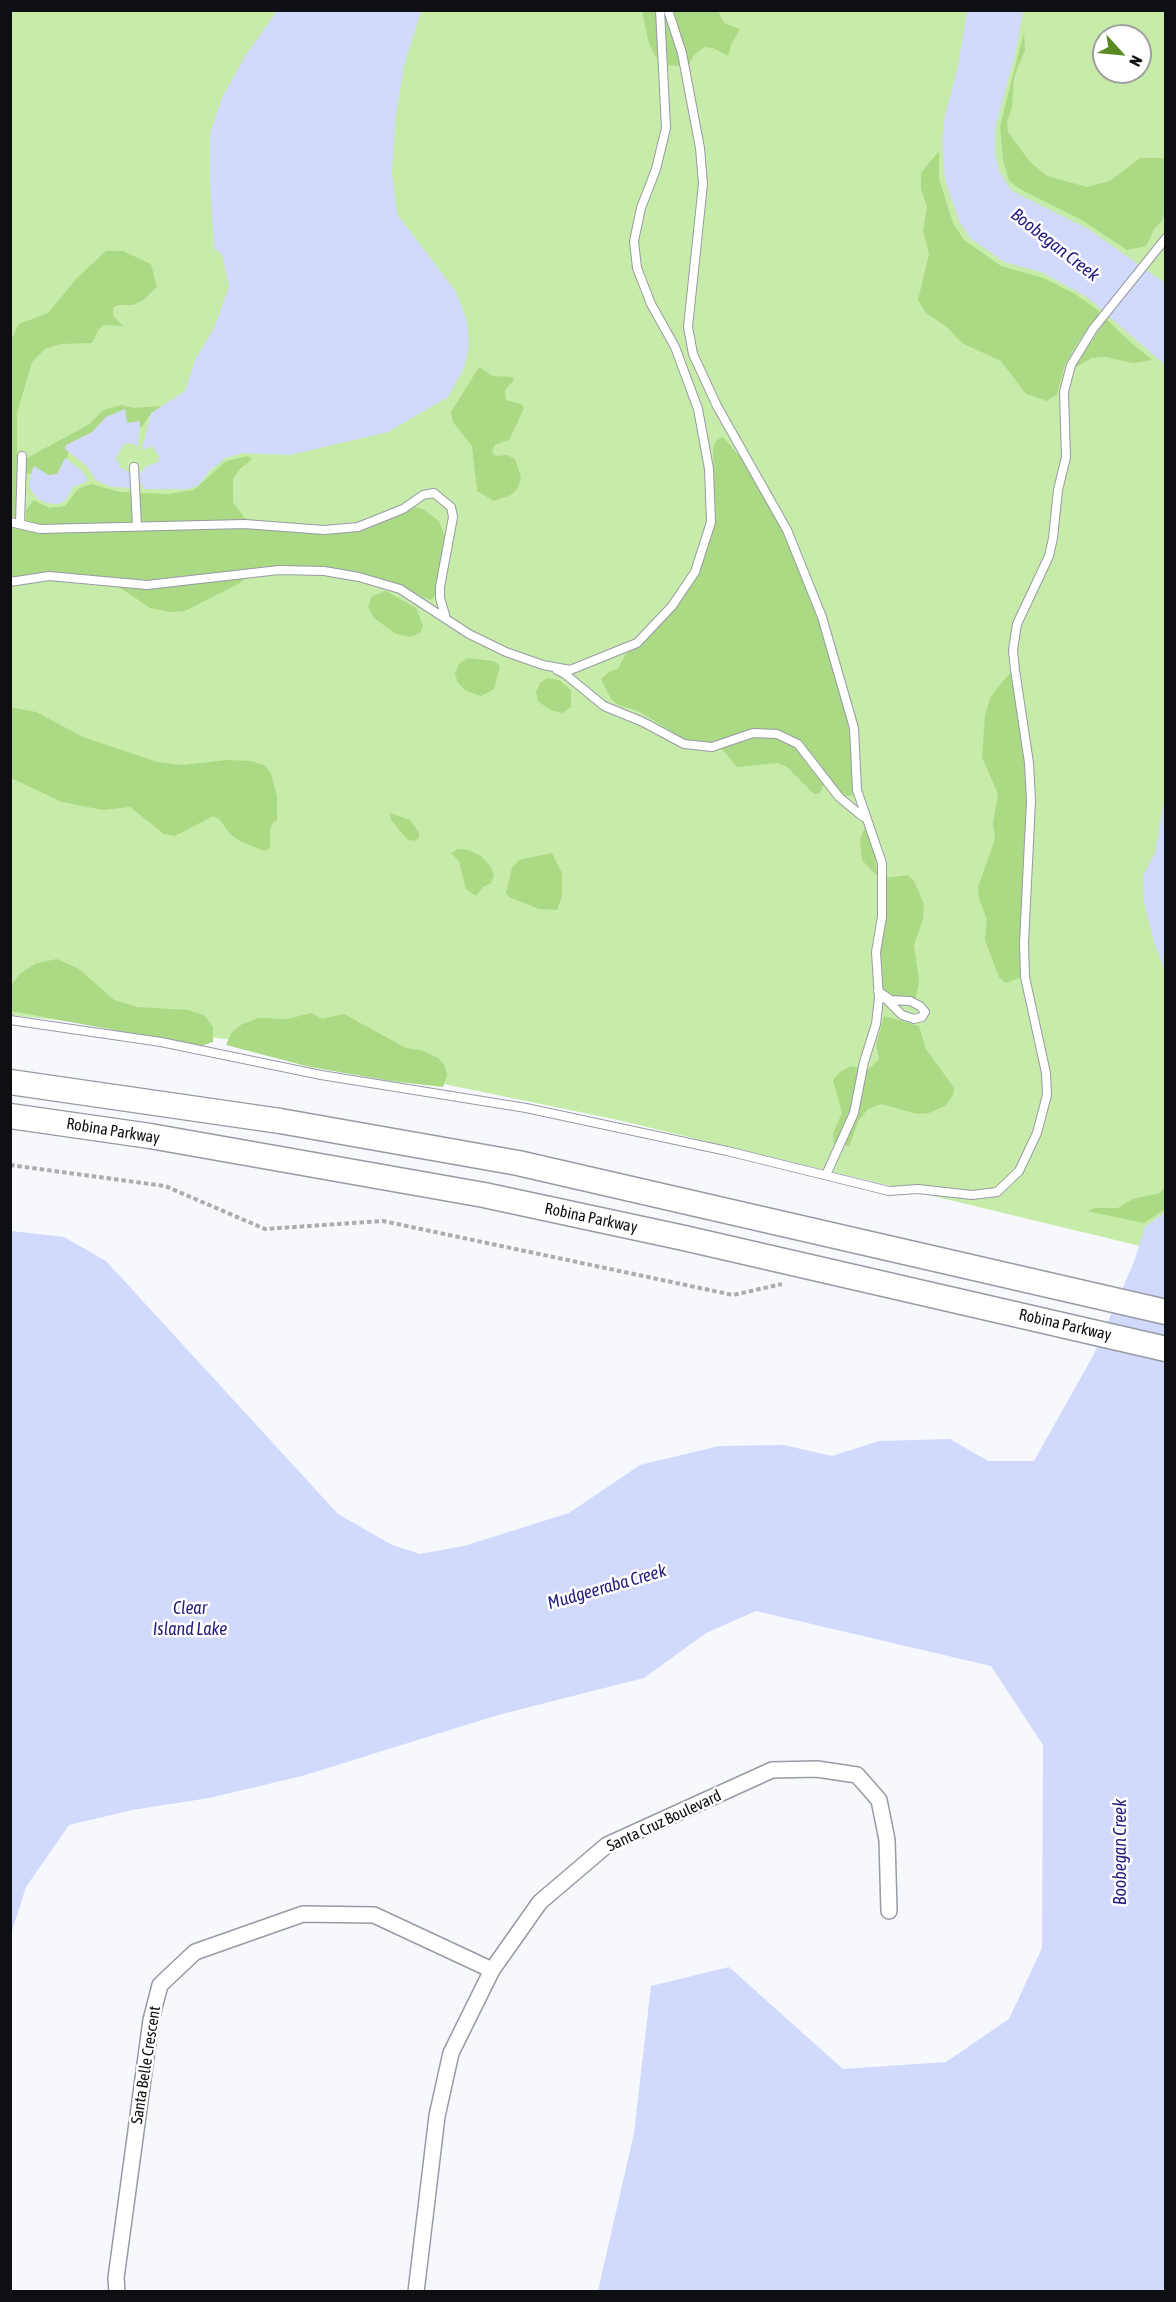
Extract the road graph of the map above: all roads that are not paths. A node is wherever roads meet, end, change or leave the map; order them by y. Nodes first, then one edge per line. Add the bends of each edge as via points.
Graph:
1 (660, 10) edge
2 (668, 10) edge
3 (1166, 238) edge
4 (22, 456) dead end
5 (134, 467) dead end
6 (10, 522) edge
7 (20, 524) junction
8 (137, 526) junction
9 (10, 582) edge
10 (440, 594) junction
11 (414, 598) junction
12 (447, 619) junction
13 (541, 664) junction
14 (587, 664) junction
15 (581, 686) junction
16 (857, 790) junction
17 (845, 801) junction
18 (867, 823) junction
19 (878, 991) junction
20 (10, 1020) edge
21 (10, 1083) edge
22 (10, 1116) edge
23 (826, 1175) junction
24 (1166, 1312) edge
25 (1166, 1349) edge
26 (889, 1911) dead end
27 (492, 1970) junction
28 (117, 2292) edge
29 (416, 2292) edge

1 - 14 lane via 666,128 634,241 637,268 675,347 698,409 709,469 711,522 695,572 672,606 637,643
2 - 16 lane via 682,53 703,184 688,327 693,354 787,530 822,617 854,728
3 - 23 lane via 1092,329 1071,365 1064,392 1066,457 1053,538 1049,556 1017,624 1013,650 1032,801 1025,977 1046,1072 1045,1111 1019,1171 997,1192 972,1195 918,1189 889,1191
4 - 7 lane
5 - 8 lane
6 - 7 lane
7 - 8 lane via 40,529
8 - 10 lane via 245,524 324,530 358,527 434,493 451,507 453,517
9 - 11 lane via 49,576 147,585 279,570 324,571 359,577
10 - 11 lane via 432,603
10 - 12 lane
11 - 12 lane
12 - 13 lane via 469,634
13 - 14 lane via 570,670
13 - 15 lane
14 - 15 lane via 578,671
15 - 17 lane via 604,706 684,744 712,747 753,734 777,734 798,744
16 - 17 lane via 855,801
16 - 18 lane
17 - 18 lane
18 - 19 lane via 882,863 882,917 876,952
19 - 19 lane via 902,1015 914,1020 925,1012 920,1005 891,1000
19 - 23 lane via 876,1024 854,1113
20 - 23 lane via 161,1042 321,1075 526,1108
21 - 24 main road, Robina Parkway via 280,1121 518,1163
22 - 25 main road, Robina Parkway via 150,1136 484,1195
26 - 27 street, Santa Cruz Boulevard via 887,1840 879,1800 856,1775 817,1769 772,1770 607,1845 540,1902
27 - 28 street, Santa Belle Crescent via 374,1916 303,1914 195,1952 160,1985 151,2020
27 - 29 street, Santa Cruz Boulevard via 451,2053 437,2116

